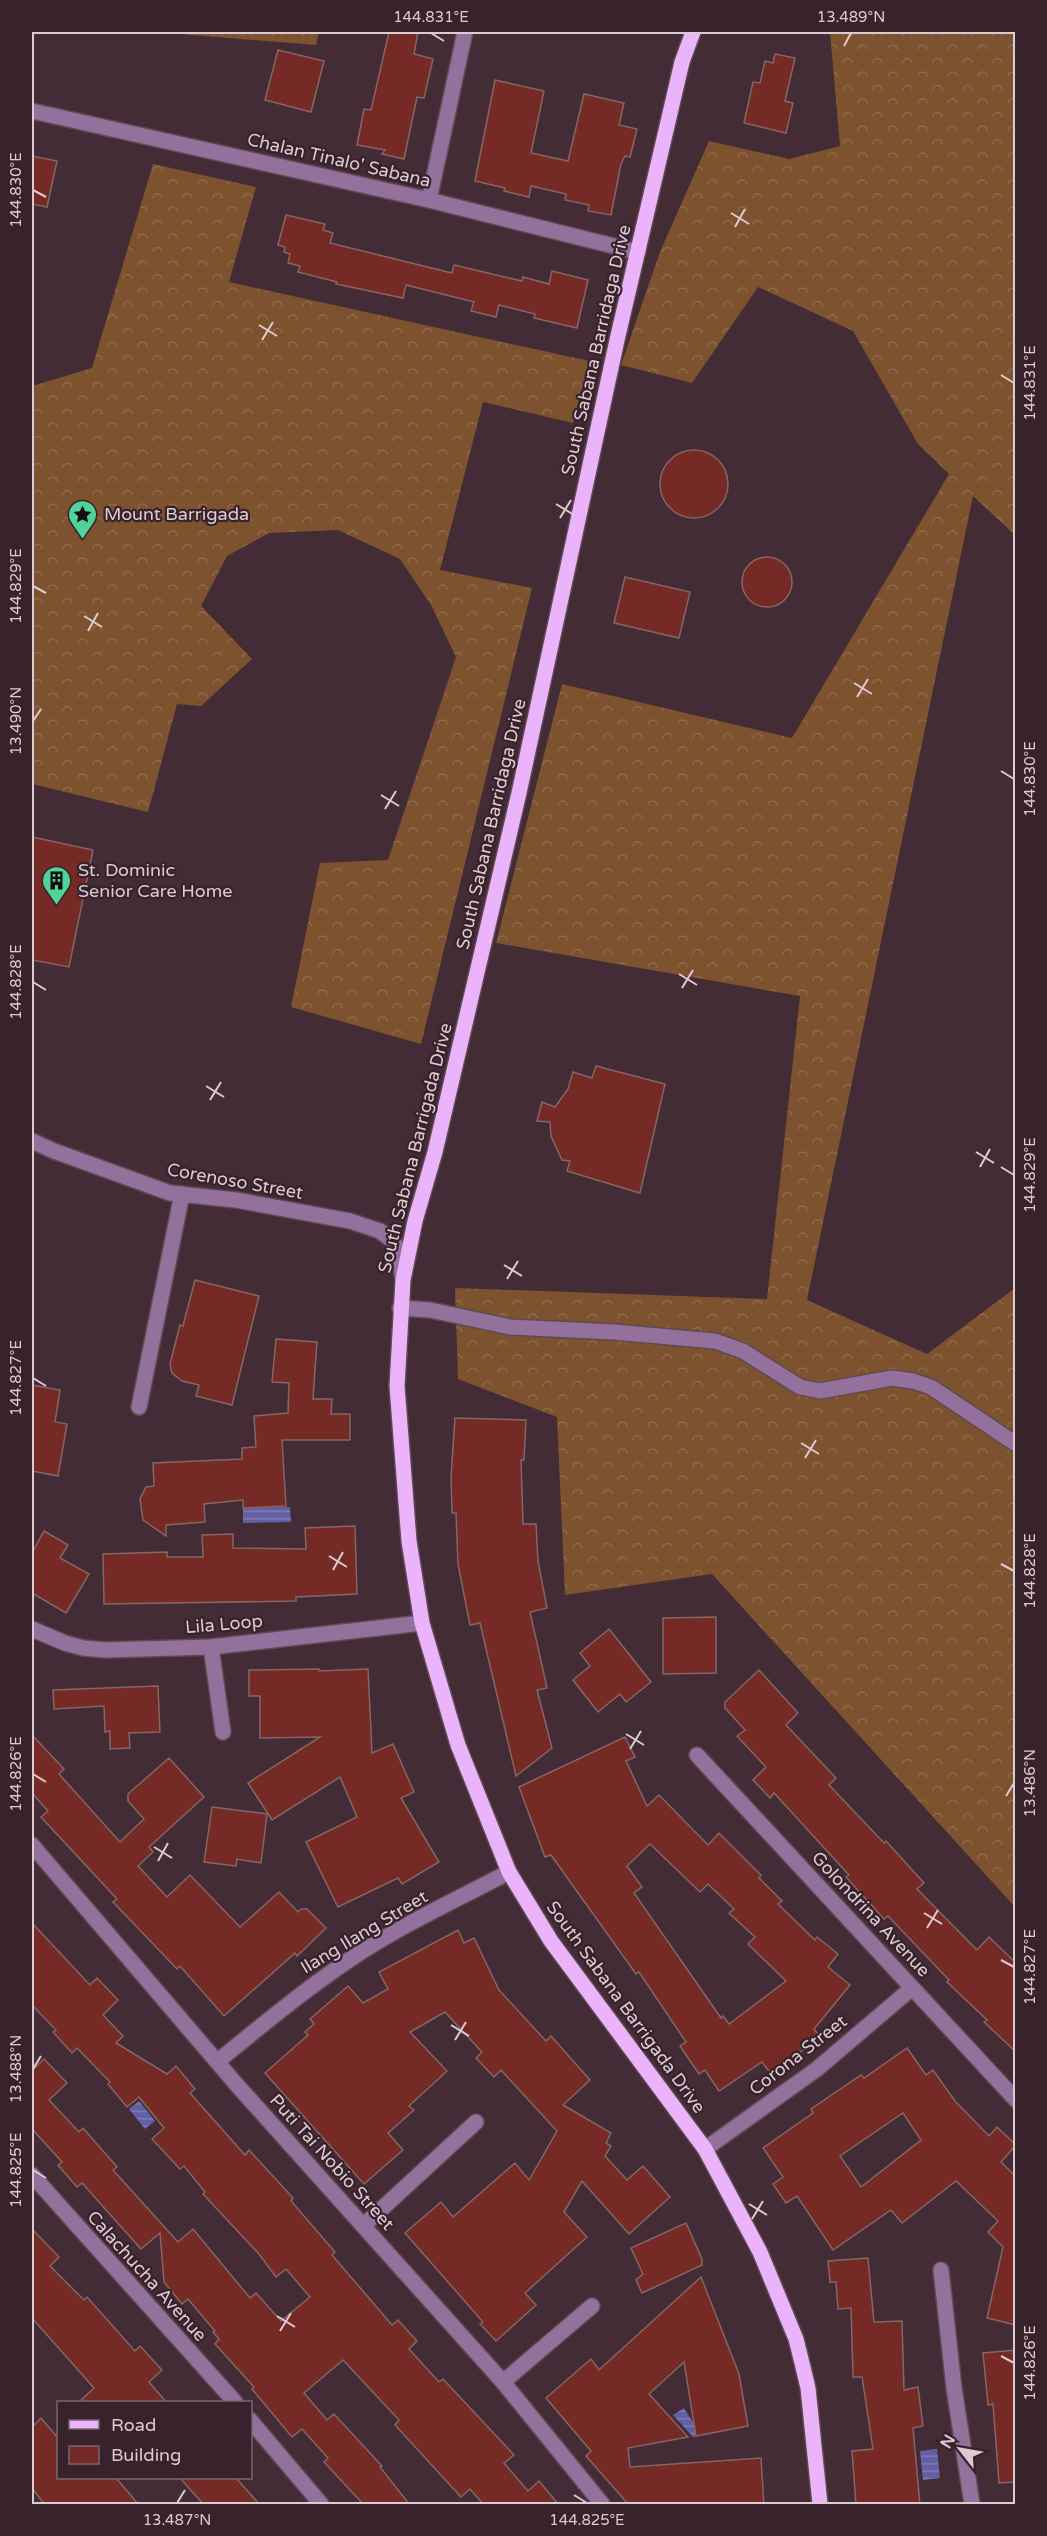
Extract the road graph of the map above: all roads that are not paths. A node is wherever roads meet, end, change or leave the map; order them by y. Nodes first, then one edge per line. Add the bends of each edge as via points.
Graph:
1 (465, 32) edge
2 (693, 32) edge
3 (32, 111) edge
4 (429, 201) junction
5 (638, 252) junction
6 (472, 994) joint
7 (32, 1141) edge
8 (182, 1194) junction
9 (403, 1280) junction
10 (400, 1308) junction
11 (139, 1407) dead end
12 (1016, 1444) edge
13 (422, 1623) junction
14 (32, 1629) edge
15 (211, 1647) junction
16 (223, 1732) dead end
17 (698, 1755) dead end
18 (32, 1845) edge
19 (510, 1872) junction
20 (912, 1988) junction
21 (218, 2061) junction
22 (1016, 2100) edge
23 (476, 2122) dead end
24 (705, 2150) junction
25 (32, 2175) edge
26 (363, 2226) junction
27 (941, 2270) dead end
28 (592, 2306) dead end
29 (503, 2382) junction
30 (232, 2401) edge
31 (252, 2422) edge
32 (321, 2505) edge
33 (602, 2505) edge
34 (820, 2505) edge
35 (972, 2505) edge

1 - 4 street
2 - 5 main road, South Sabana Barridaga Drive via 682,62
3 - 4 street, Chalan Tinalo' Sabana
4 - 5 street, Chalan Tinalo' Sabana
5 - 6 main road, South Sabana Barridaga Drive
6 - 9 main road, South Sabana Barrigada Drive
7 - 8 street, Corenoso Street via 170,1193
8 - 9 street, Corenoso Street via 350,1221 380,1232 393,1241 400,1253
8 - 11 street
9 - 10 main road, South Sabana Barrigada Drive
10 - 12 street via 510,1327 715,1341 743,1351 800,1387 820,1391 892,1378 913,1381 931,1387
10 - 13 main road, South Sabana Barrigada Drive via 397,1386 409,1541
13 - 15 street, Lila Loop
13 - 19 main road, South Sabana Barrigada Drive via 458,1745
14 - 15 street, Lila Loop via 82,1648
15 - 16 street
17 - 20 street, Golondrina Avenue
18 - 21 street, Puti Tai Nobio Street
19 - 21 street, Ilang Ilang Street via 350,1959 289,2002
19 - 24 main road, South Sabana Barrigada Drive via 551,1941
20 - 22 street, Golondrina Avenue
20 - 24 street, Corona Street via 817,2069
21 - 26 street, Puti Tai Nobio Street
23 - 26 street
24 - 34 main road, South Sabana Barrigada Drive via 760,2252 796,2339 808,2388
25 - 30 street, Calachucha Avenue
26 - 29 street, Puti Tai Nobio Street
27 - 35 street
28 - 29 street
29 - 33 street, Puti Tai Nobio Street
31 - 32 street

